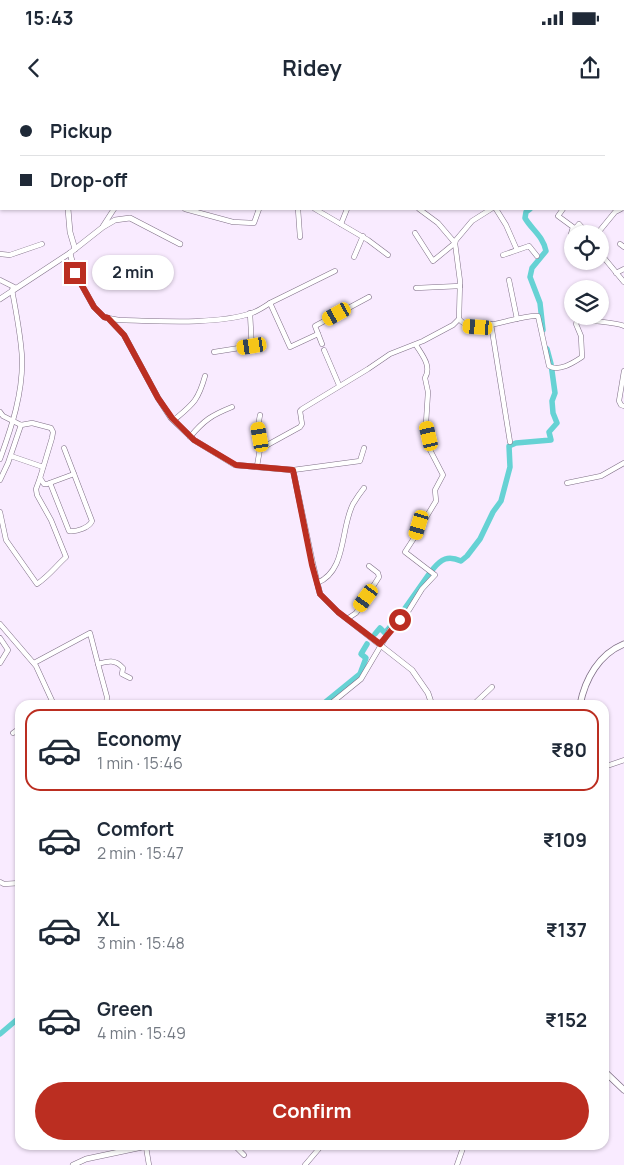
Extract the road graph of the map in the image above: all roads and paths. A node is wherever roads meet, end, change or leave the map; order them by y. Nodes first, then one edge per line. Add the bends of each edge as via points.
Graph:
1 (68, 210) edge
2 (113, 210) edge
3 (189, 210) edge
4 (259, 210) edge
5 (298, 210) edge
6 (318, 210) edge
7 (347, 210) edge
8 (420, 210) edge
9 (487, 210) edge
10 (497, 210) edge
11 (562, 210) edge
12 (619, 210) edge
13 (341, 224) junction
14 (570, 225) edge
15 (604, 225) edge
16 (103, 227) junction
17 (415, 233) dead end
18 (363, 236) junction
19 (300, 237) dead end
20 (455, 243) junction
21 (42, 244) dead end
22 (180, 244) dead end
23 (75, 249) junction
24 (517, 250) junction
25 (70, 253) junction
26 (0, 254) edge
27 (388, 255) dead end
28 (503, 255) dead end
29 (537, 256) dead end
30 (354, 257) dead end
31 (609, 264) edge
32 (624, 269) edge
33 (335, 271) dead end
34 (616, 273) junction
35 (0, 280) edge
36 (509, 280) dead end
37 (624, 282) edge
38 (460, 286) junction
39 (416, 288) dead end
40 (14, 289) junction
41 (369, 297) dead end
42 (0, 299) edge
43 (270, 304) junction
44 (250, 313) junction
45 (108, 318) junction
46 (459, 319) junction
47 (517, 319) junction
48 (491, 324) junction
49 (624, 326) edge
50 (318, 334) junction
51 (322, 344) dead end
52 (416, 345) junction
53 (324, 350) dead end
54 (214, 352) dead end
55 (624, 371) edge
56 (205, 376) dead end
57 (339, 385) junction
58 (624, 406) edge
59 (232, 407) dead end
60 (0, 412) edge
61 (260, 415) dead end
62 (174, 420) junction
63 (13, 422) junction
64 (21, 425) junction
65 (190, 437) junction
66 (510, 442) dead end
67 (64, 448) dead end
68 (364, 448) dead end
69 (260, 449) junction
70 (11, 456) junction
71 (0, 459) edge
72 (624, 463) edge
73 (257, 466) junction
74 (43, 468) junction
75 (293, 470) junction
76 (74, 474) junction
77 (40, 478) junction
78 (0, 480) edge
79 (50, 483) junction
80 (567, 483) dead end
81 (364, 488) dead end
82 (0, 512) edge
83 (369, 566) dead end
84 (317, 583) junction
85 (346, 619) junction
86 (0, 624) edge
87 (0, 638) edge
88 (379, 643) junction
89 (624, 644) edge
90 (0, 663) edge
91 (34, 663) junction
92 (98, 664) junction
93 (130, 678) dead end
94 (492, 687) dead end
95 (52, 700) edge
96 (107, 700) edge
97 (335, 700) edge
98 (430, 700) edge
99 (479, 700) edge
100 (582, 700) edge
101 (624, 760) edge
102 (609, 765) edge
103 (0, 882) edge
104 (15, 883) edge
105 (609, 1076) edge
106 (624, 1090) edge
107 (118, 1150) edge
108 (146, 1150) edge
109 (239, 1150) edge
110 (318, 1150) edge
111 (462, 1150) edge
112 (244, 1155) dead end
113 (72, 1165) edge
114 (149, 1165) edge
115 (305, 1165) edge
116 (457, 1165) edge

1 - 23 street
2 - 16 street
3 - 4 street via 233,222 254,223
5 - 19 street
6 - 13 street
7 - 13 street
8 - 20 street via 438,223
9 - 20 street via 472,220
10 - 24 street
11 - 14 street via 558,216
12 - 15 street
13 - 18 street
16 - 22 street via 115,220 130,218
16 - 23 street
17 - 20 street via 433,260
18 - 27 street
18 - 30 street
20 - 38 street
21 - 26 street via 10,255
23 - 25 street
24 - 28 street
24 - 29 street via 529,246
25 - 40 street
25 - 45 street via 75,273 94,307
31 - 34 street
32 - 34 street
33 - 43 street
34 - 37 street
35 - 40 street
36 - 47 street
38 - 39 street
38 - 46 street
40 - 42 street
40 - 63 street via 22,358 20,391
41 - 50 street via 315,326
43 - 44 street
43 - 50 street via 290,347
44 - 45 street via 192,321
44 - 54 street via 252,348
45 - 62 street via 124,335 158,398
46 - 48 street via 467,326
46 - 52 street
47 - 48 street
47 - 49 street via 538,316 548,366 552,368 568,366 582,357 581,336 576,324 580,319
48 - 66 street
50 - 51 street
52 - 57 street via 390,354
52 - 88 street via 429,372 425,378 429,448 443,475 435,490 436,501 405,552 435,576
53 - 57 street
55 - 58 street via 619,401
56 - 62 street via 200,396
57 - 69 street via 302,408 300,428
59 - 65 street via 212,415
60 - 63 street
61 - 69 street
62 - 65 street
63 - 64 street
63 - 71 street
64 - 70 street
64 - 74 street via 32,423 51,428 53,432
65 - 73 street via 236,465
67 - 76 street
68 - 75 street via 360,461
69 - 73 street
70 - 74 street
70 - 78 street
72 - 80 street via 601,476
73 - 75 street
74 - 77 street
75 - 84 street
76 - 79 street
76 - 79 street via 92,521 74,531 69,530
77 - 79 street via 44,484
77 - 82 street via 37,495 66,557 37,584 6,540
81 - 84 street via 353,504 346,524 339,563 323,581
83 - 85 street via 379,577 356,613
84 - 85 street via 320,594
85 - 88 street
86 - 91 street
87 - 90 street via 8,650
88 - 97 street via 361,678
88 - 98 street via 412,670
89 - 100 main road via 604,656 589,678
91 - 92 street via 90,633
91 - 95 street
92 - 93 street via 118,662 123,668 122,674
92 - 96 street
94 - 99 street
101 - 102 street
103 - 104 street
105 - 106 main road
107 - 113 street
108 - 114 street
109 - 112 street
110 - 115 street
111 - 116 street

